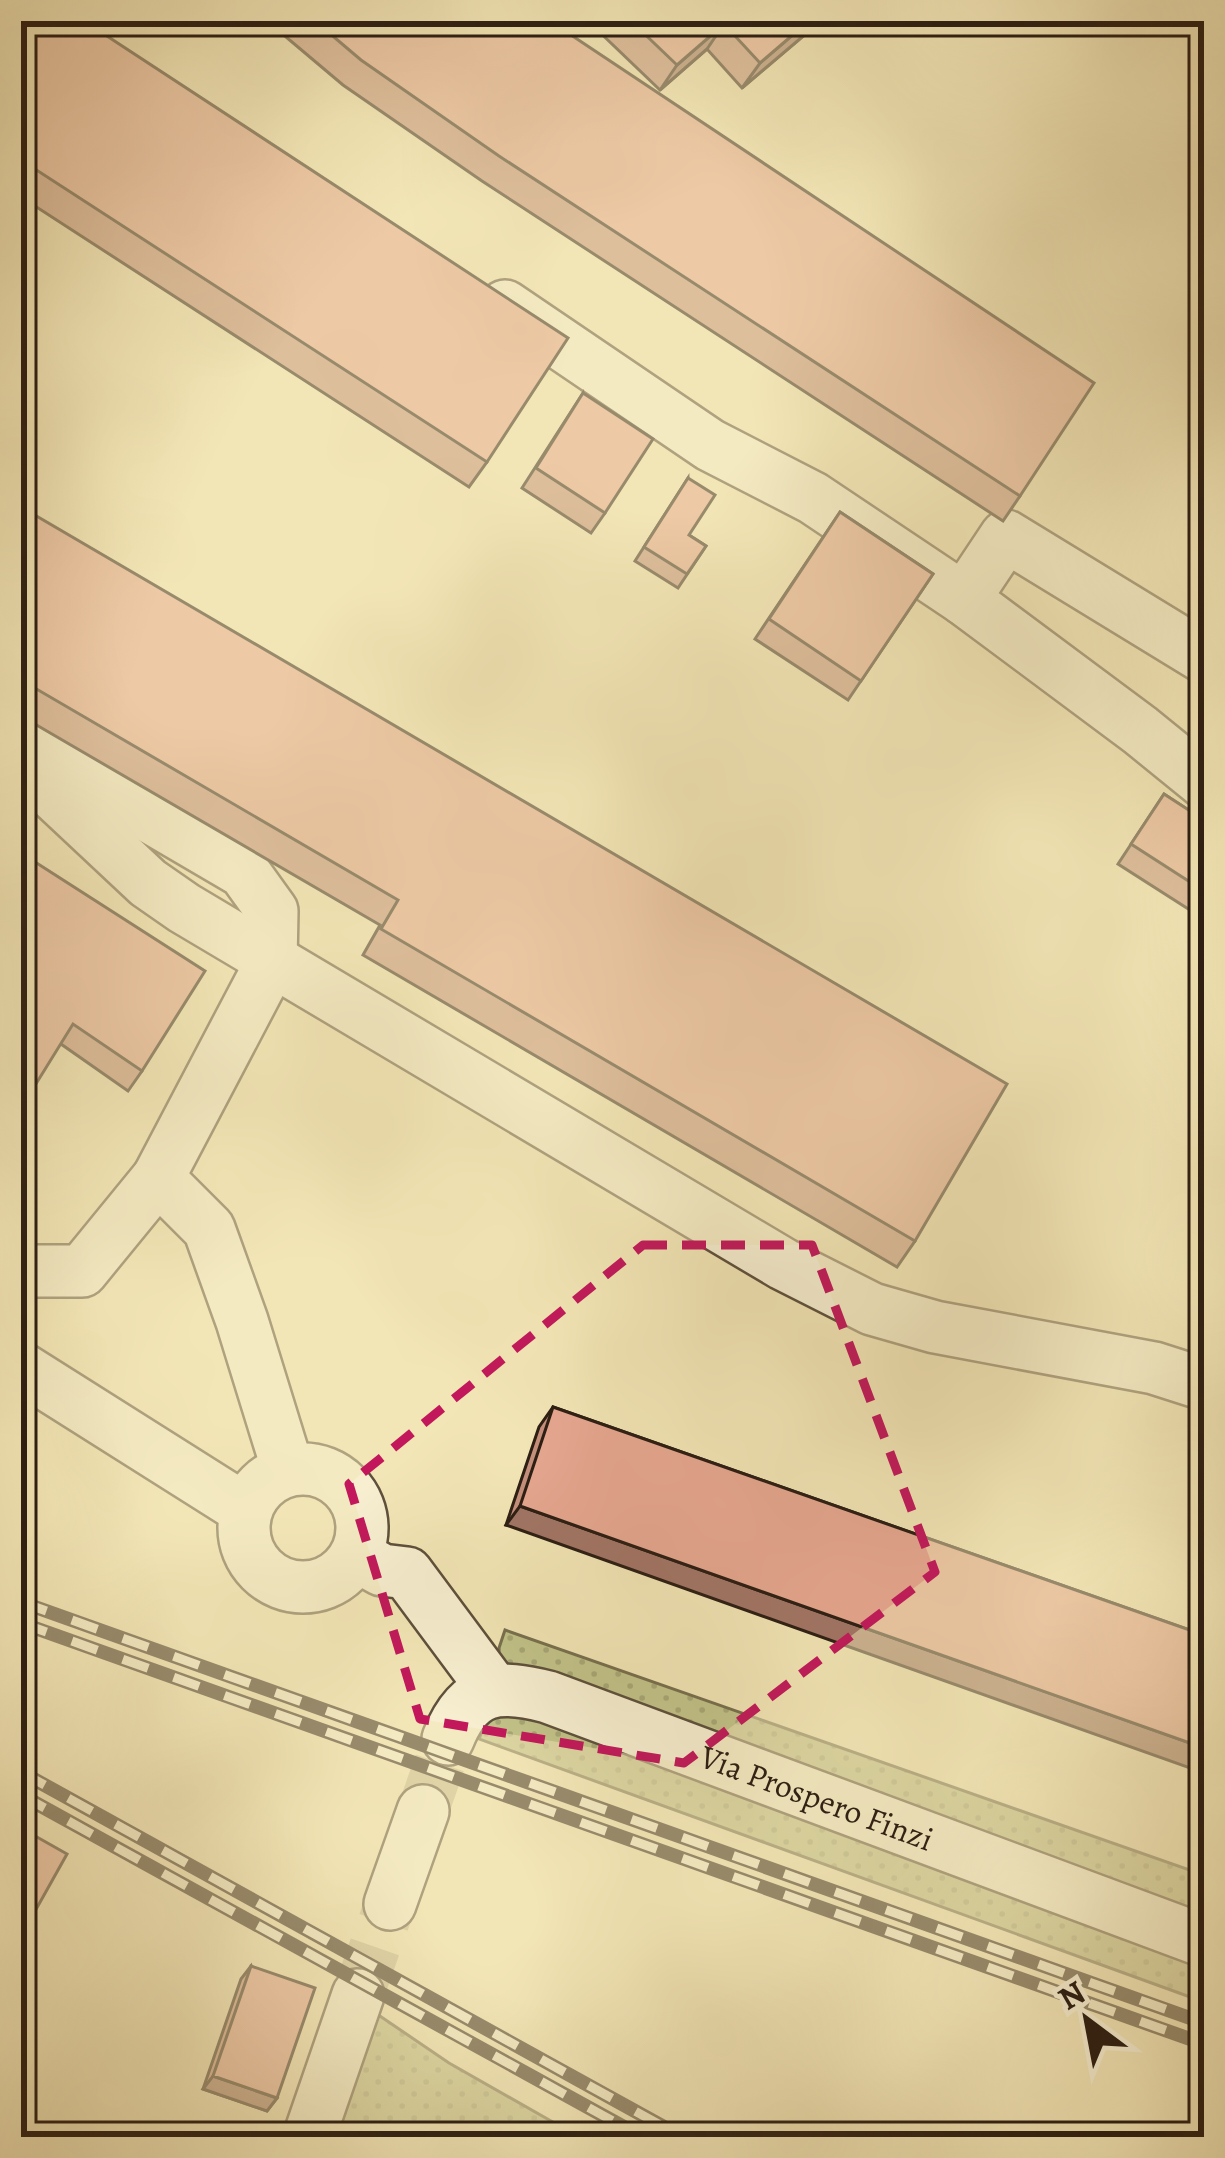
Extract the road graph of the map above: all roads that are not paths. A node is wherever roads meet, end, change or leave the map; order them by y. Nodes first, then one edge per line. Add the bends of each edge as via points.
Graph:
1 (466, 279) edge
2 (964, 599) junction
3 (1204, 657) edge
4 (21, 741) edge
5 (21, 764) edge
6 (1204, 782) edge
7 (271, 963) junction
8 (158, 1178) junction
9 (21, 1267) edge
10 (21, 1368) edge
11 (1204, 1384) edge
12 (288, 1470) junction
13 (246, 1510) junction
14 (357, 1556) junction
15 (494, 1690) junction
16 (448, 1738) tunnel mouth
17 (423, 1811) tunnel mouth
18 (390, 1904) tunnel mouth
19 (1204, 1941) edge
20 (358, 1995) tunnel mouth
21 (309, 2137) edge

1 - 2 street via 710,445 813,498
2 - 3 street via 1006,536
2 - 6 street
4 - 7 street via 244,872 272,911
5 - 7 street via 148,884
7 - 8 street
7 - 11 street via 872,1309
8 - 9 street via 82,1271
8 - 12 street via 209,1229
10 - 13 street
12 - 13 street via 255,1492
12 - 14 street via 326,1473 356,1498
13 - 14 street via 247,1549 271,1579 309,1588 344,1572
14 - 15 street via 407,1573
15 - 16 street via 464,1708
15 - 19 street, Via Prospero Finzi via 548,1697
17 - 18 street
20 - 21 street

